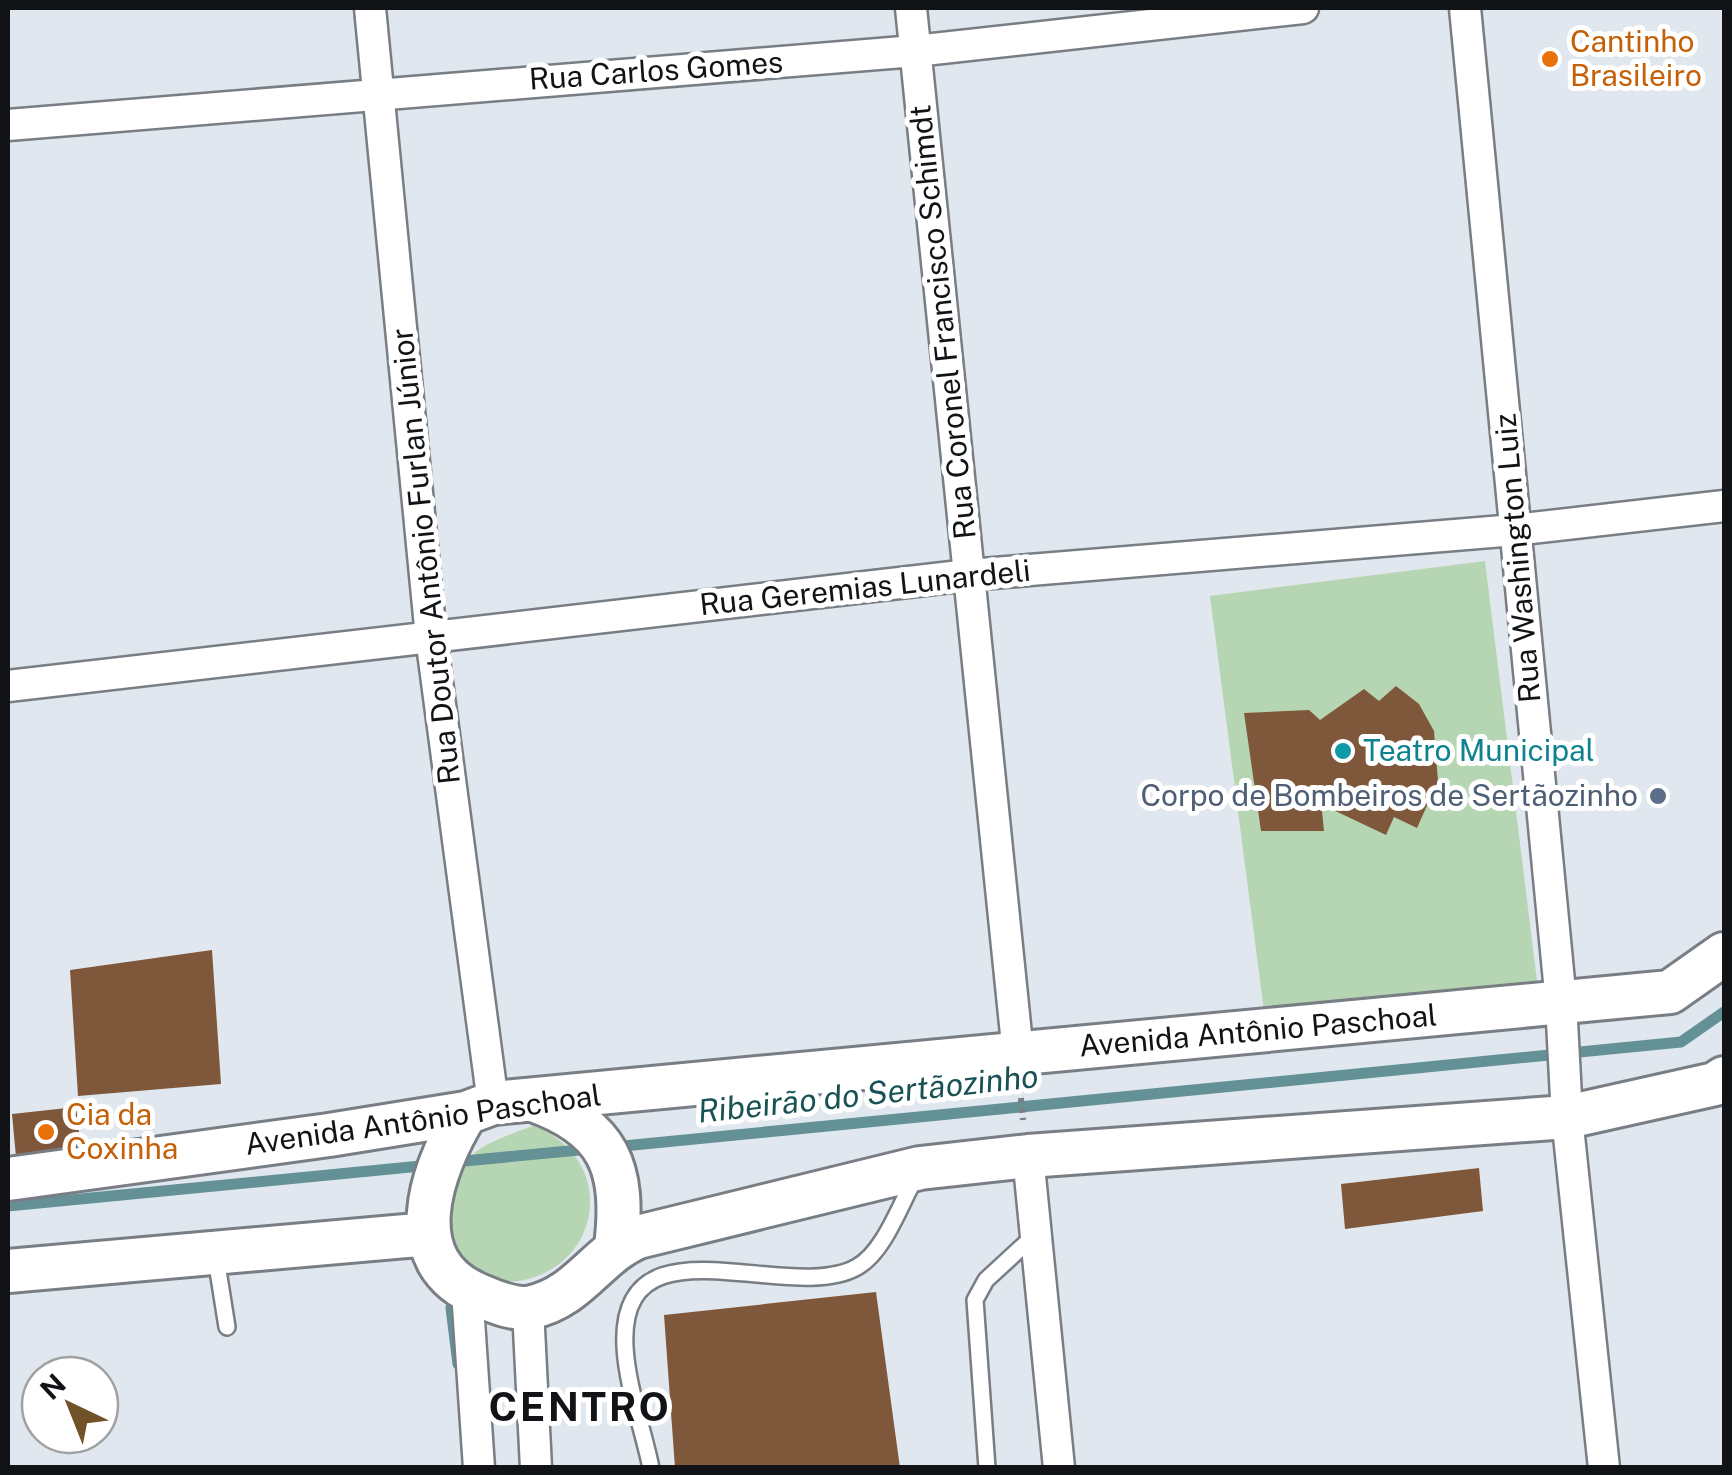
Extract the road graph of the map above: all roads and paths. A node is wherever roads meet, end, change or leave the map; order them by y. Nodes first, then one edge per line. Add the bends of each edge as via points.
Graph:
1 (370, 8) edge
2 (911, 8) edge
3 (1303, 8) edge
4 (1465, 8) edge
5 (915, 51) junction
6 (379, 92) junction
7 (8, 125) edge
8 (1724, 506) edge
9 (1515, 530) junction
10 (969, 576) junction
11 (432, 637) junction
12 (8, 686) edge
13 (1724, 954) edge
14 (1562, 1020) junction
15 (1019, 1069) junction
16 (1724, 1078) edge
17 (1566, 1096) junction
18 (497, 1105) junction
19 (1026, 1142) junction
20 (920, 1168) junction
21 (8, 1178) edge
22 (618, 1226) junction
23 (428, 1227) junction
24 (1036, 1234) junction
25 (216, 1254) junction
26 (8, 1271) edge
27 (467, 1291) junction
28 (528, 1309) junction
29 (228, 1326) dead end
30 (480, 1468) edge
31 (536, 1468) edge
32 (651, 1468) edge
33 (987, 1468) edge
34 (1060, 1468) edge
35 (1604, 1468) edge

1 - 6 street, Rua Doutor Antônio Furlan Júnior
2 - 5 street, Rua Coronel Francisco Schimdt
3 - 5 street, Rua Carlos Gomes
4 - 9 street, Rua Washington Luiz
5 - 6 street, Rua Carlos Gomes
5 - 10 street, Rua Coronel Francisco Schimdt
6 - 7 street, Rua Carlos Gomes
6 - 11 street, Rua Doutor Antônio Furlan Júnior
8 - 9 street, Rua Geremias Lunardeli
9 - 10 street, Rua Geremias Lunardeli
9 - 14 street, Rua Washington Luiz
10 - 11 street, Rua Geremias Lunardeli
10 - 15 street, Rua Coronel Francisco Schimdt
11 - 12 street, Rua Geremias Lunardeli
11 - 18 street, Rua Doutor Antônio Furlan Júnior
13 - 14 main road, Avenida Antônio Paschoal via 1670,992
14 - 15 main road, Avenida Antônio Paschoal
14 - 17 street, Rua Washington Luiz
15 - 18 main road, Avenida Antônio Paschoal
15 - 19 path
16 - 17 main road
17 - 19 main road
17 - 35 street, Rua Washington Luiz
18 - 21 main road, Avenida Antônio Paschoal
18 - 22 main road via 566,1112 589,1127 608,1157
18 - 23 main road via 444,1149 433,1176
19 - 20 main road
19 - 24 street
20 - 22 main road via 638,1237
20 - 32 lane via 860,1266 832,1277 796,1279 690,1267 662,1275 637,1295 626,1319 625,1350
22 - 28 main road via 591,1276 562,1297
23 - 25 main road
23 - 27 main road via 447,1272
24 - 33 lane via 986,1280 975,1300
24 - 34 street
25 - 26 main road
25 - 29 lane
27 - 28 main road
27 - 30 street
28 - 31 street

